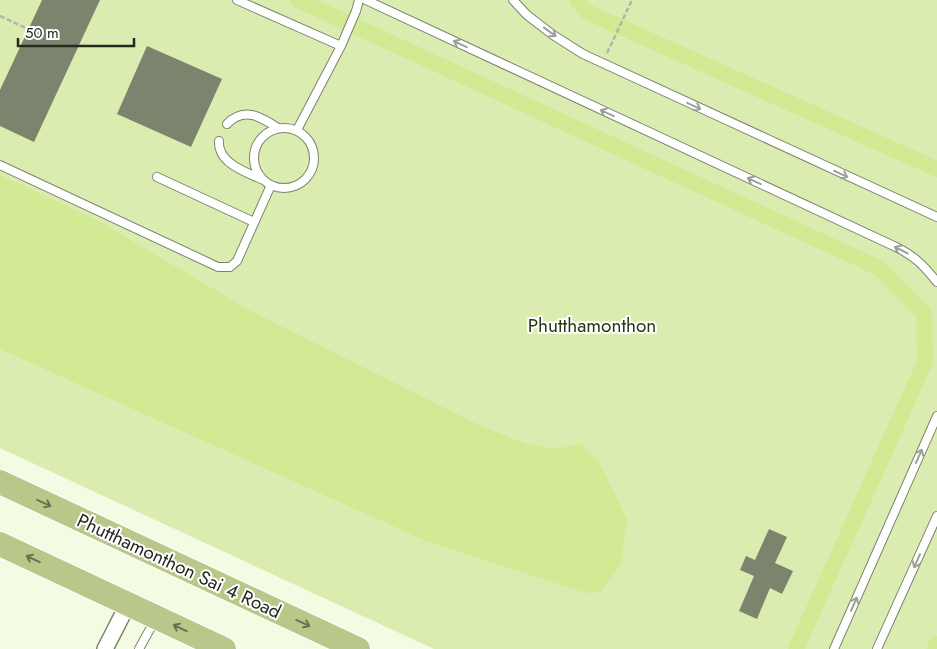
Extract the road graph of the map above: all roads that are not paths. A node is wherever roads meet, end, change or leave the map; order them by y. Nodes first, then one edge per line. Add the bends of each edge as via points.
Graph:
1 (237, 0) edge
2 (359, 0) edge
3 (366, 0) edge
4 (513, 0) edge
5 (341, 46) junction
6 (227, 124) dead end
7 (278, 128) junction
8 (297, 130) junction
9 (219, 141) dead end
10 (0, 165) edge
11 (157, 177) dead end
12 (263, 180) junction
13 (271, 185) junction
14 (937, 217) edge
15 (254, 222) junction
16 (937, 282) edge
17 (937, 416) edge
18 (0, 482) edge
19 (937, 516) edge
20 (2, 549) edge
21 (128, 604) junction
22 (156, 617) junction
23 (104, 649) edge
24 (139, 649) edge
25 (224, 649) edge
26 (358, 649) edge
27 (834, 649) edge
28 (877, 649) edge

1 - 5 lane
2 - 5 lane
16 -> 3 lane via 921,263 896,247
4 -> 14 lane via 527,15 583,54
5 - 8 lane
6 - 7 lane via 239,115 251,114
7 - 8 lane
7 - 12 lane via 262,137 256,145 254,164
8 - 13 lane via 311,145 313,166 301,182 291,187
9 - 12 lane via 220,151 235,167
10 - 15 lane via 218,267 230,267 236,261
11 - 15 lane
12 - 13 lane
13 - 15 lane
27 -> 17 lane
18 -> 26 main road, Phutthamonthon Sai 4 Road
19 -> 28 lane
21 -> 20 main road
21 - 22 main road
21 - 23 street
22 - 24 lane
25 -> 22 main road

